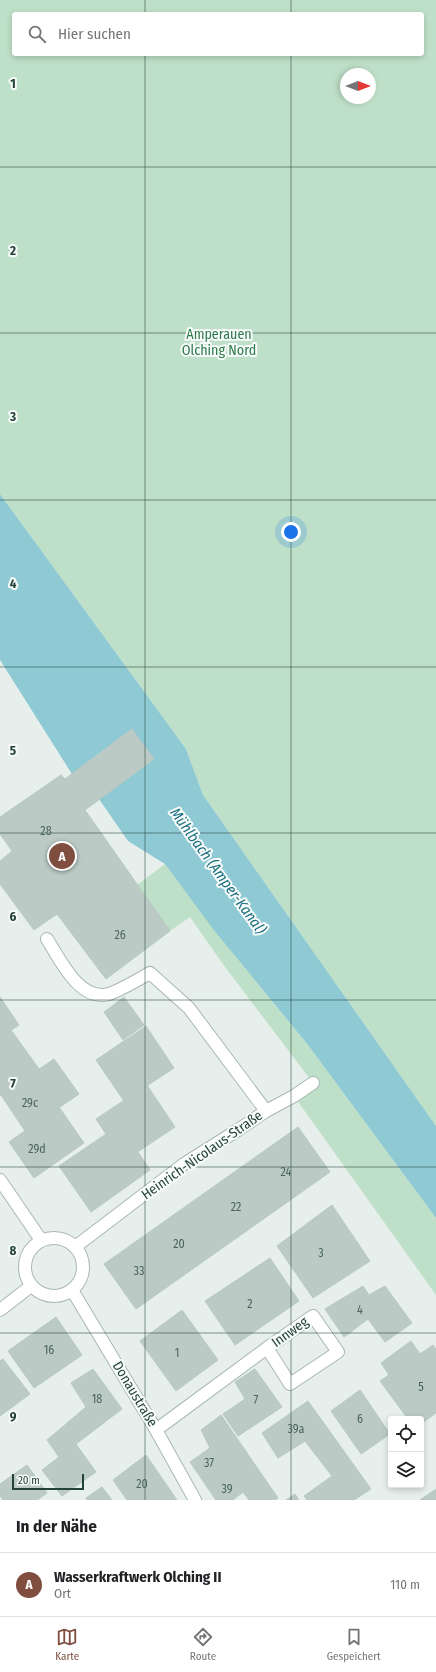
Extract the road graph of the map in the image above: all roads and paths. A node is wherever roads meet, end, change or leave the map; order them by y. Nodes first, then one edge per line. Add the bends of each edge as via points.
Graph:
1 (46, 939) dead end
2 (313, 1083) dead end
3 (266, 1111) junction
4 (0, 1180) edge
5 (40, 1240) junction
6 (75, 1247) junction
7 (31, 1286) junction
8 (72, 1290) junction
9 (0, 1310) edge
10 (267, 1348) junction
11 (156, 1430) junction
12 (195, 1500) edge

1 - 3 street via 76,983 91,994 108,994 150,973 189,1008
2 - 3 street, Heinrich-Nicolaus-Straße
3 - 6 street, Heinrich-Nicolaus-Straße via 184,1164
4 - 5 street
5 - 6 street via 59,1238
5 - 7 street via 32,1247 26,1258 25,1270
6 - 8 street via 82,1258 82,1270 79,1281
7 - 8 street via 48,1296 60,1296
7 - 9 street
8 - 11 street, Donaustraße
10 - 10 street, Innweg via 290,1384 338,1352 313,1316
10 - 11 street, Innweg
11 - 12 street, Donaustraße

